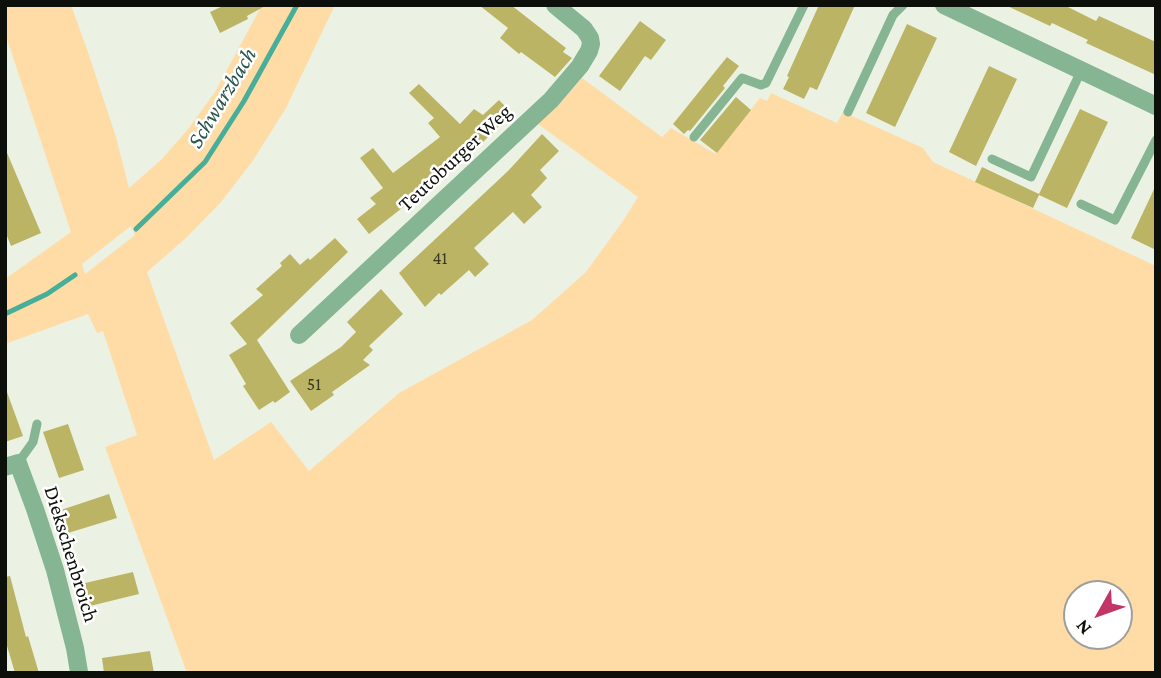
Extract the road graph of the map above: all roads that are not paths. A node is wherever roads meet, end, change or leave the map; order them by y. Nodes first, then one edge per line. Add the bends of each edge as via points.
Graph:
1 (555, 5) edge
2 (804, 5) edge
3 (903, 5) edge
4 (944, 5) edge
5 (1081, 71) junction
6 (1156, 106) edge
7 (848, 112) dead end
8 (694, 137) dead end
9 (1156, 139) edge
10 (992, 159) dead end
11 (1081, 204) dead end
12 (299, 335) dead end
13 (37, 424) dead end
14 (12, 465) edge
15 (79, 672) edge

1 - 12 street, Teutoburger Weg via 590,38 580,66 551,100
2 - 8 lane via 766,83 742,78
3 - 7 lane via 893,15
4 - 5 street
5 - 6 street
5 - 10 lane via 1031,177
9 - 11 lane via 1115,220
13 - 14 lane via 33,442
14 - 15 street, Diekschenbroich via 35,509 55,570

